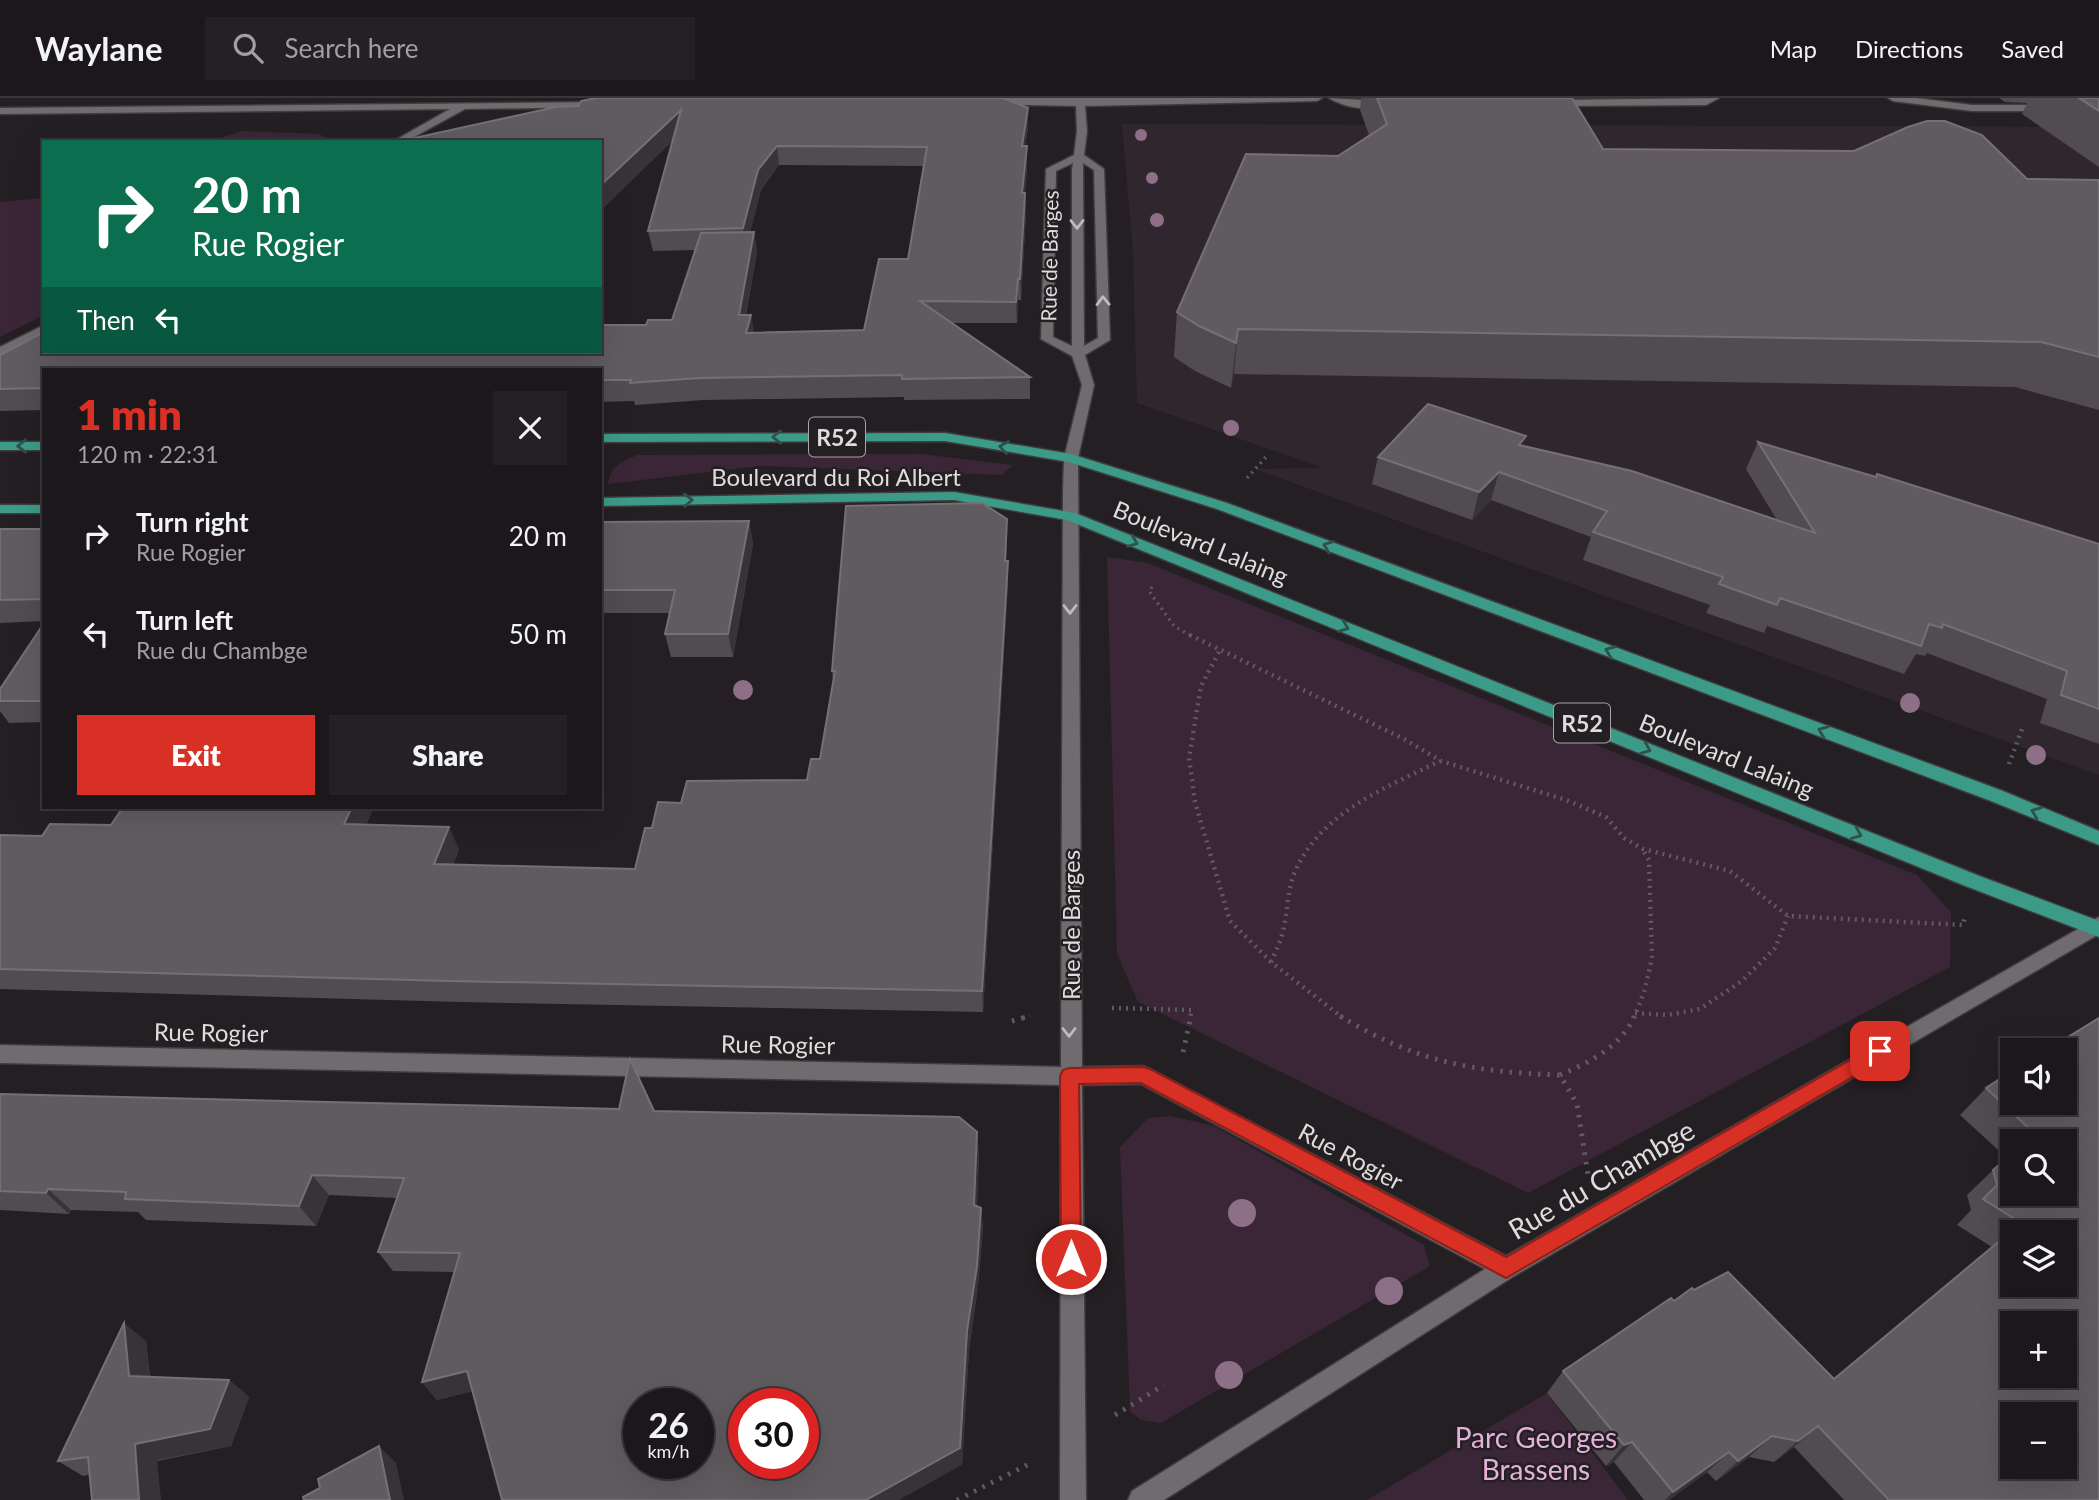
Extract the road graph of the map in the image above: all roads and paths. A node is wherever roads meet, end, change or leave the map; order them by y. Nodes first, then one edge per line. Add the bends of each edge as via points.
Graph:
1 (1317, 98) edge
2 (1334, 98) edge
3 (1714, 98) edge
4 (1893, 98) edge
5 (1136, 99) edge
6 (970, 101) edge
7 (1080, 101) edge
8 (536, 102) edge
9 (1543, 103) edge
10 (1392, 104) edge
11 (615, 105) edge
12 (465, 106) junction
13 (2061, 108) dead end
14 (0, 111) edge
15 (401, 140) edge
16 (1079, 156) junction
17 (42, 330) edge
18 (0, 352) edge
19 (1078, 354) junction
20 (602, 438) edge
21 (0, 446) edge
22 (42, 446) edge
23 (1267, 456) dead end
24 (1071, 458) junction
25 (602, 502) edge
26 (1222, 506) junction
27 (0, 509) edge
28 (42, 509) edge
29 (1070, 516) junction
30 (1179, 560) junction
31 (1219, 651) junction
32 (1441, 761) junction
33 (2099, 838) edge
34 (1643, 849) junction
35 (1970, 880) junction
36 (1788, 916) junction
37 (2098, 928) edge
38 (1271, 962) junction
39 (1636, 1013) junction
40 (0, 1055) edge
41 (1560, 1075) junction
42 (1069, 1076) junction
43 (1599, 1215) junction
44 (1506, 1268) junction
45 (1073, 1500) edge
46 (1141, 1500) edge

1 - 5 street
2 - 10 street via 1350,104
3 - 9 street via 1706,102
4 - 13 street via 1972,108
5 - 7 street
6 - 7 street
7 - 16 street, Rue de Barges
8 - 11 street
8 - 12 street
12 - 14 street
12 - 15 street
16 -> 19 street, Rue de Barges
19 -> 16 street via 1104,340 1099,169
16 - 19 street, Rue de Barges via 1051,169 1047,339
17 - 18 street
19 - 24 street, Rue de Barges via 1088,385
24 -> 20 main road, Boulevard du Roi Albert / R52 via 946,437
22 -> 21 main road
23 - 26 path
24 - 26 main road, Boulevard Lalaing / R52
24 - 29 street, Rue de Barges
25 -> 29 main road, Boulevard du Roi Albert / R52 via 954,496
33 -> 26 main road, Boulevard Lalaing / R52
27 - 28 main road
29 -> 30 main road, Boulevard Lalaing / R52
29 -> 42 street, Rue de Barges
30 - 31 path via 1149,591 1174,626
30 -> 35 main road, Boulevard Lalaing / R52
31 - 32 path
31 - 38 path via 1201,686 1189,758 1195,802 1230,921
32 - 34 path via 1606,817 1624,838
32 - 38 path via 1384,789 1313,840 1294,873
34 - 36 path via 1730,871
34 - 39 path via 1648,860 1652,958
35 - 36 path via 1963,925
35 - 37 main road, Boulevard Lalaing / R52
36 - 39 path via 1775,947 1742,981 1700,1009
37 - 43 street, Rue du Chambge
38 - 41 path via 1360,1031 1406,1053 1457,1068
39 - 41 path via 1631,1025 1595,1060
40 - 42 street, Rue Rogier
41 - 43 path via 1577,1104 1583,1155
42 - 44 street, Rue Rogier via 1143,1075
42 - 45 street, Rue de Barges
43 - 44 street, Rue du Chambge
44 - 46 street, Rue du Chambge

